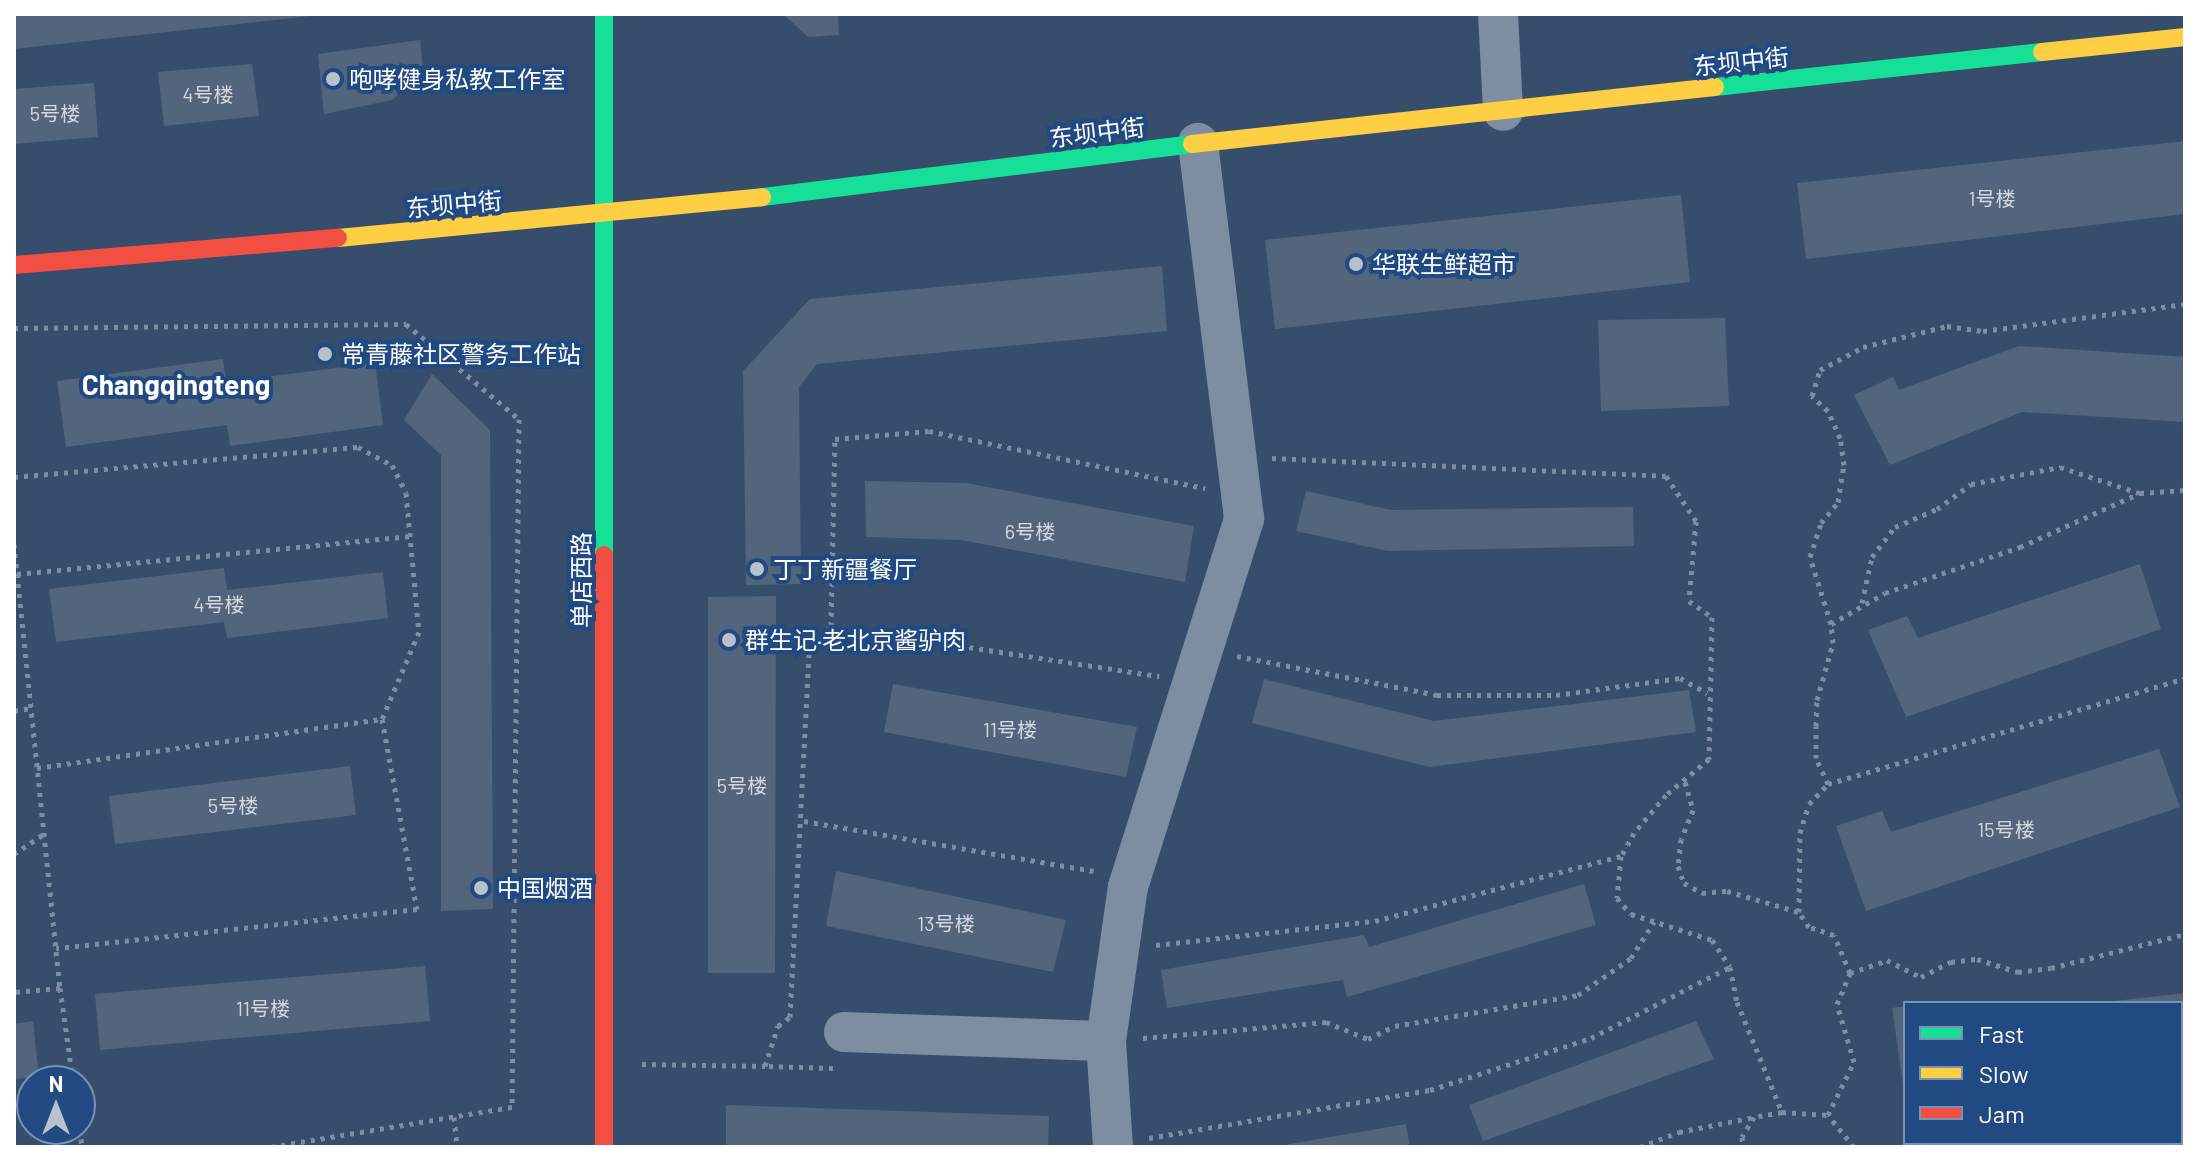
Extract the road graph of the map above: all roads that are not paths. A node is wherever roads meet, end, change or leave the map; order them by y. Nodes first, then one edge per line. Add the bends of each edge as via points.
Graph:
1 (604, 14) edge
2 (1498, 14) edge
3 (2185, 37) edge
4 (1503, 111) junction
5 (1198, 143) junction
6 (605, 216) junction
7 (14, 265) edge
8 (844, 1032) dead end
9 (1106, 1041) junction
10 (1113, 1146) edge
11 (604, 1147) edge

1 - 6 street, 单店西路
2 - 4 street
3 - 4 street, 东坝中街
4 - 5 street, 东坝中街
5 - 6 street, 东坝中街
5 - 9 street via 1244,518 1131,878
6 - 7 street, 东坝中街
6 - 11 street, 单店西路
8 - 9 street
9 - 10 street

